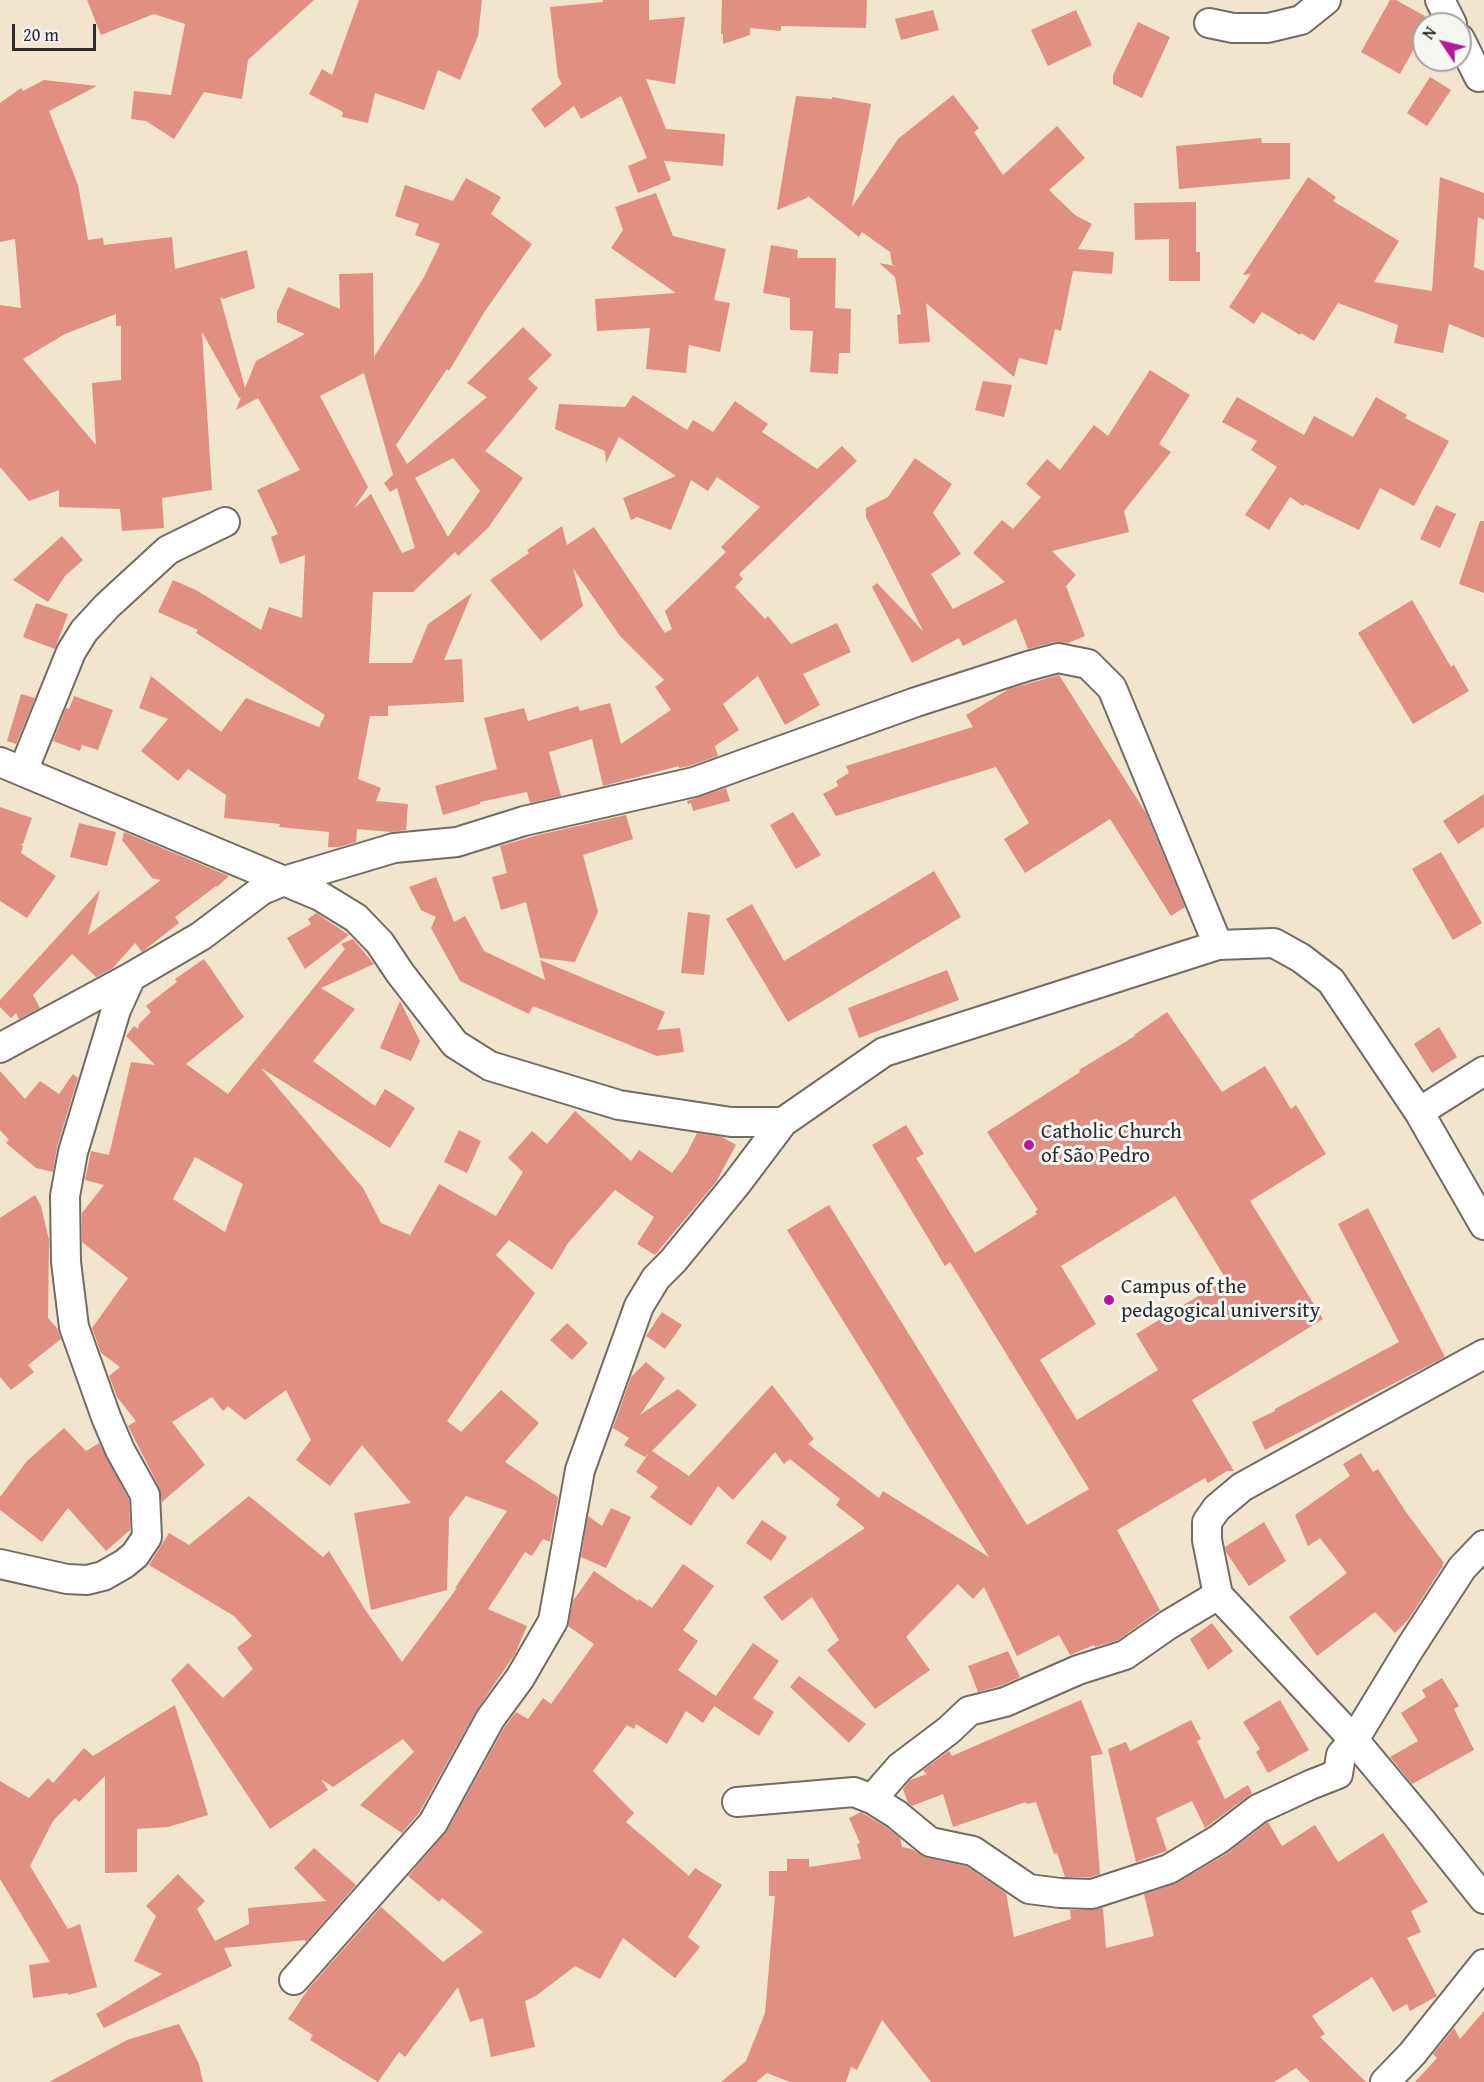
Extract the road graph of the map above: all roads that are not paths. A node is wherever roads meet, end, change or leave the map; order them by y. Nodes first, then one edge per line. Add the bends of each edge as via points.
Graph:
1 (1326, 0) edge
2 (1209, 23) dead end
3 (1472, 63) edge
4 (1479, 77) dead end
5 (225, 522) dead end
6 (11, 766) edge
7 (284, 881) junction
8 (1218, 945) junction
9 (131, 977) junction
10 (0, 1048) edge
11 (1484, 1071) edge
12 (1419, 1112) junction
13 (783, 1122) junction
14 (1484, 1225) edge
15 (1484, 1354) edge
16 (1484, 1545) edge
17 (0, 1564) edge
18 (1218, 1595) junction
19 (1354, 1740) junction
20 (872, 1799) junction
21 (736, 1802) dead end
22 (1484, 1899) edge
23 (1484, 1964) edge
24 (294, 1980) dead end
25 (1385, 2082) edge

1 - 2 street via 1301,20 1268,28
3 - 4 street
5 - 6 street via 168,550 84,632
6 - 7 street
7 - 8 street via 394,848 457,842 524,821 694,782 916,702 1058,658 1088,664 1112,688
7 - 9 street via 262,890 201,936
7 - 13 street via 320,896 356,918 380,943 455,1044 490,1066 619,1105 731,1122
8 - 12 street via 1274,943 1331,981
8 - 13 street via 884,1052
9 - 10 street
9 - 17 street via 116,1010 73,1152 65,1196 66,1262 74,1327 106,1417 145,1495 147,1537 123,1564 87,1580
11 - 12 street
12 - 14 street
13 - 24 street via 656,1278 639,1306 580,1470 553,1620 542,1640 490,1719 432,1823
15 - 18 street via 1242,1487 1217,1508 1207,1522 1207,1540
16 - 19 street via 1462,1568
18 - 19 street
18 - 20 street via 1125,1655 1078,1670 1005,1702 969,1711 900,1767
19 - 20 street via 1341,1755 1338,1774 1258,1809 1219,1839 1169,1869 1092,1894 1029,1889 973,1851 930,1842
19 - 22 street
20 - 21 street via 854,1792
23 - 25 street

